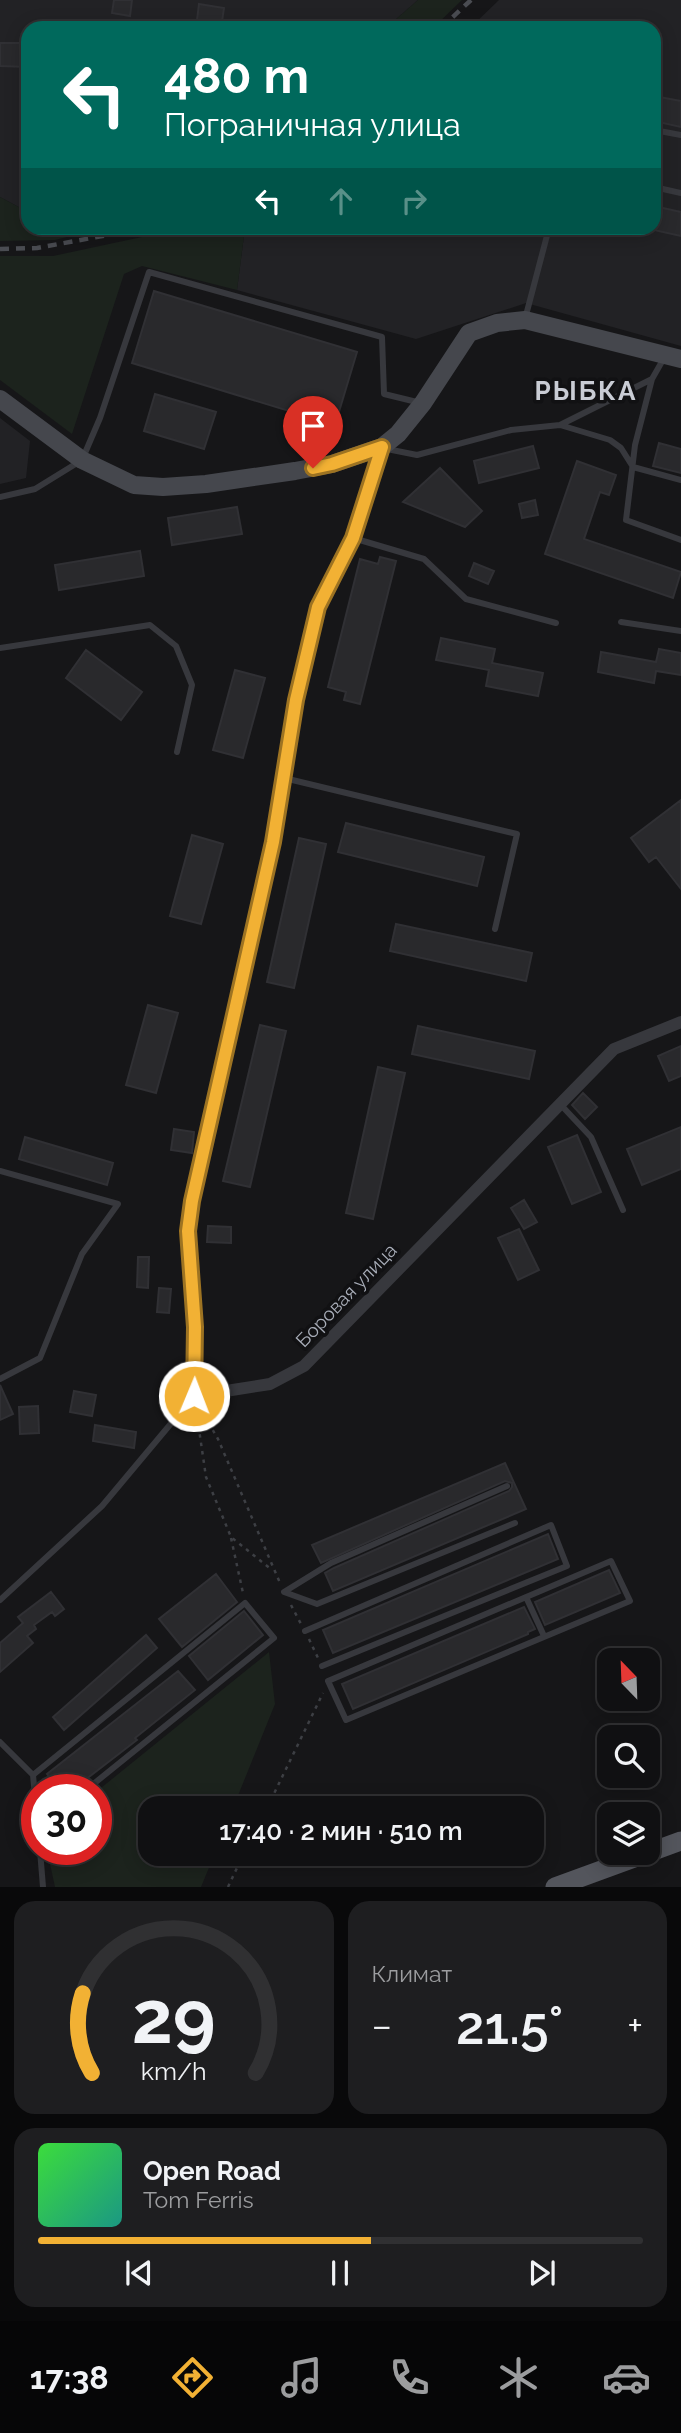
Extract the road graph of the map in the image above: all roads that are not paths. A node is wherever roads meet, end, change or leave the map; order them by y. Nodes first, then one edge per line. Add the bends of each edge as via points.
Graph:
1 (661, 131) edge
2 (681, 135) edge
3 (661, 189) edge
4 (681, 193) edge
5 (547, 235) edge
6 (525, 320) junction
7 (673, 357) edge
8 (652, 379) junction
9 (0, 399) edge
10 (422, 403) junction
11 (560, 425) junction
12 (382, 447) junction
13 (82, 460) junction
14 (633, 467) junction
15 (681, 480) edge
16 (0, 497) edge
17 (353, 538) junction
18 (681, 540) edge
19 (621, 622) dead end
20 (556, 623) dead end
21 (681, 631) edge
22 (0, 648) edge
23 (177, 752) dead end
24 (282, 778) junction
25 (495, 929) dead end
26 (681, 1022) edge
27 (558, 1103) junction
28 (0, 1171) edge
29 (623, 1210) dead end
30 (0, 1379) edge
31 (194, 1396) junction
32 (507, 1486) dead end
33 (515, 1522) dead end
34 (526, 1597) junction
35 (0, 1600) edge
36 (305, 1631) road end
37 (544, 1636) junction
38 (322, 1666) road end
39 (0, 1742) edge
40 (32, 1774) edge
41 (34, 1774) edge
42 (106, 1774) edge
43 (681, 1841) edge
44 (41, 1865) edge
45 (43, 1887) edge
46 (555, 1887) edge

1 - 2 lane
3 - 4 lane
5 - 6 lane
6 - 7 main road
6 - 10 main road via 469,333
7 - 8 lane
8 - 11 lane
8 - 14 lane
9 - 13 main road
10 - 12 main road
10 - 13 lane via 384,394 382,337 149,272
11 - 12 lane via 511,430 416,455
11 - 14 lane via 610,440
12 - 13 main road via 295,471 163,487 134,485
12 - 17 street
13 - 16 lane via 35,489
14 - 15 lane
14 - 18 lane via 626,520
17 - 20 lane via 424,559 466,599
17 - 24 street via 318,607
19 - 21 lane
22 - 23 lane via 150,625 176,646 192,685
24 - 25 lane via 517,834
24 - 31 street via 273,842 192,1201 188,1231 195,1327
26 - 27 street, Боровая улица via 614,1049
27 - 29 lane via 591,1137
27 - 31 street, Боровая улица via 304,1366 270,1384
28 - 30 lane via 118,1204 82,1254 40,1357
31 - 35 lane via 102,1506
32 - 33 lane via 331,1563 285,1592 317,1604
34 - 37 lane
34 - 37 lane via 611,1561 630,1601
34 - 37 lane via 328,1681 346,1720
36 - 38 lane via 551,1525 567,1566
39 - 40 lane
41 - 42 lane via 245,1603 274,1638
43 - 46 main road
44 - 45 lane

